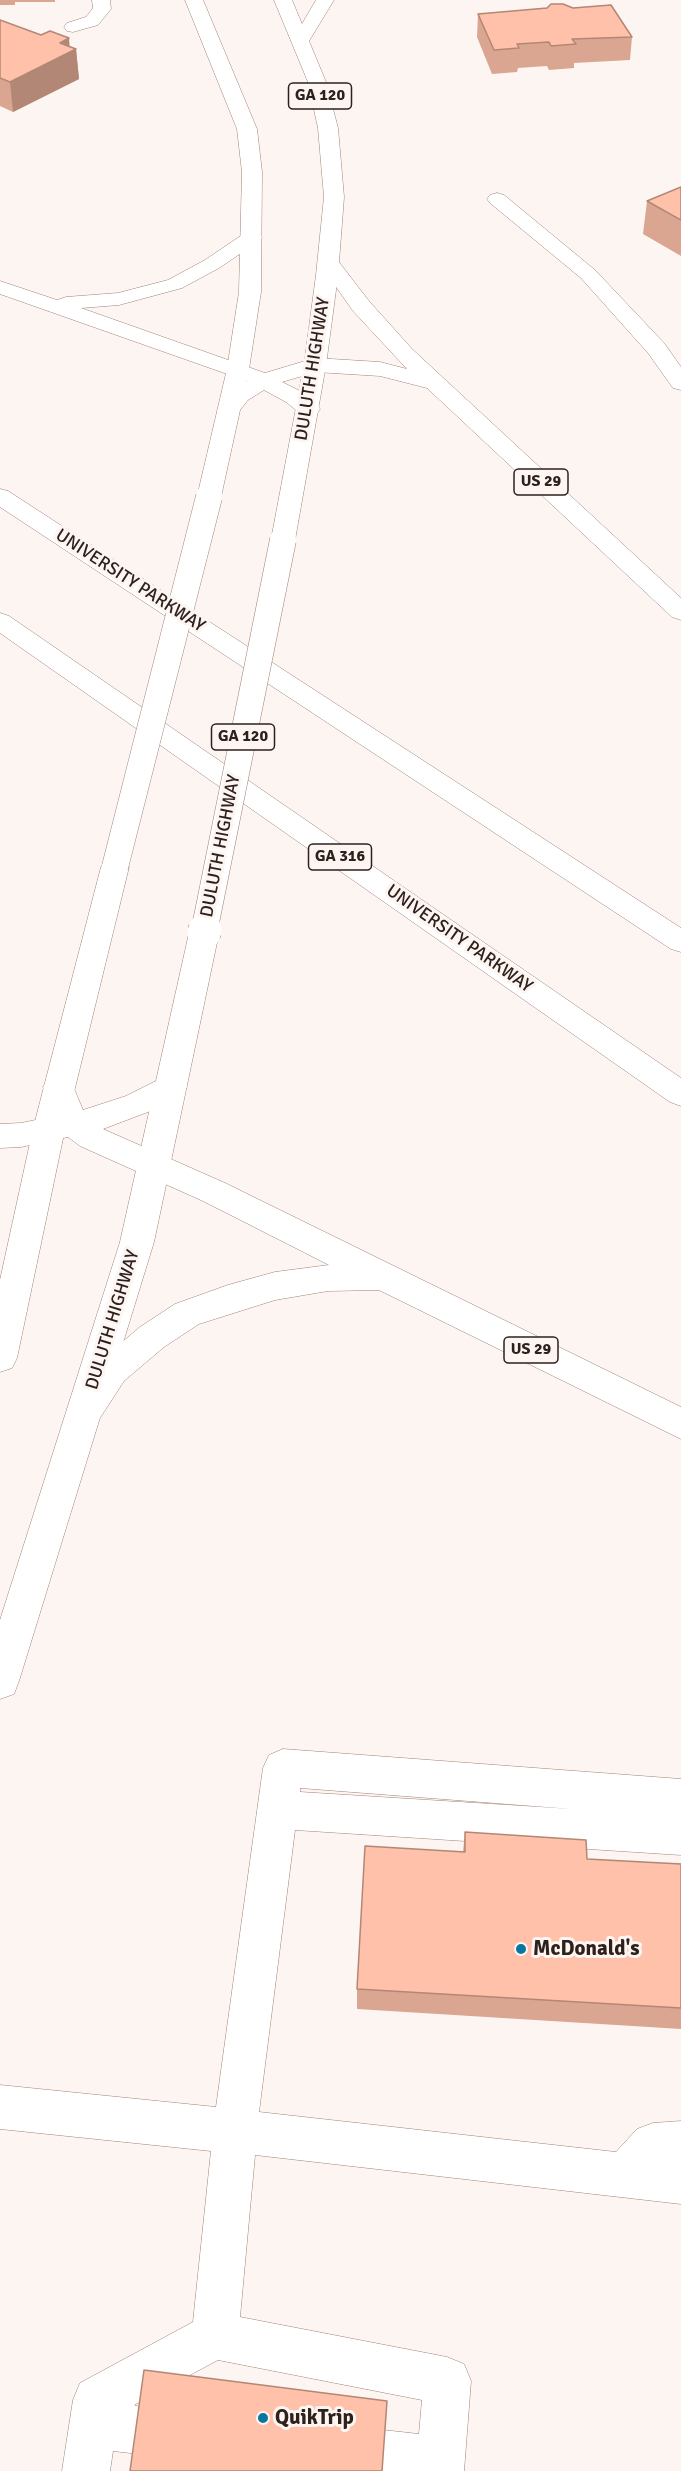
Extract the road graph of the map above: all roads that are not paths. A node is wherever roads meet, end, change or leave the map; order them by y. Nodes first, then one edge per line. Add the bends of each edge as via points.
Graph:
1 (101, 0) edge
2 (194, 0) edge
3 (283, 0) edge
4 (325, 0) edge
5 (73, 27) dead end
6 (301, 40) junction
7 (497, 199) dead end
8 (252, 237) junction
9 (328, 261) junction
10 (0, 287) edge
11 (46, 303) junction
12 (315, 365) junction
13 (237, 369) junction
14 (264, 380) junction
15 (436, 383) junction
16 (681, 383) edge
17 (309, 409) junction
18 (228, 410) junction
19 (0, 496) edge
20 (681, 612) edge
21 (0, 621) edge
22 (681, 942) edge
23 (171, 1087) junction
24 (681, 1094) edge
25 (62, 1127) junction
26 (0, 1137) edge
27 (155, 1166) junction
28 (382, 1277) junction
29 (0, 1358) edge
30 (84, 1414) junction
31 (681, 1424) edge
32 (0, 1681) edge
33 (681, 1798) edge
34 (279, 1810) junction
35 (681, 1835) edge
36 (0, 2107) edge
37 (235, 2131) junction
38 (681, 2143) edge
39 (625, 2176) junction
40 (681, 2182) edge
41 (215, 2336) junction
42 (93, 2424) junction
43 (139, 2430) edge
44 (383, 2454) edge
45 (441, 2466) edge
46 (86, 2471) edge

1 - 5 main road via 102,9 92,21
2 - 8 main road via 247,129 252,172
3 - 6 main road, DULUTH HIGHWAY / GA 120
4 - 6 main road
6 - 9 main road, DULUTH HIGHWAY / GA 120 via 328,128 334,197
7 - 16 main road via 588,274 656,348
8 - 11 main road via 197,273 145,294 119,300
8 - 13 main road via 250,292
9 - 12 main road, DULUTH HIGHWAY / GA 120
9 - 15 main road, US 29 via 383,332
10 - 11 main road
11 - 13 main road
12 - 14 main road
12 - 15 main road via 380,369
12 - 17 main road, DULUTH HIGHWAY / GA 120
13 - 14 main road
13 - 18 main road
14 - 17 main road
14 - 18 main road via 240,395
15 - 20 main road, US 29
17 - 23 main road, DULUTH HIGHWAY / GA 120, bridge
18 - 25 main road, bridge via 59,1087
19 - 22 main road, UNIVERSITY PARKWAY
21 - 24 main road, UNIVERSITY PARKWAY / GA 316
23 - 25 main road via 120,1112
23 - 27 main road, DULUTH HIGHWAY
25 - 26 main road
25 - 27 main road, US 29
25 - 29 main road
27 - 28 main road, US 29
27 - 30 main road, DULUTH HIGHWAY via 137,1242
28 - 30 main road via 328,1278 276,1286 187,1314 112,1371
28 - 31 main road, US 29
30 - 32 main road, DULUTH HIGHWAY
33 - 34 main road via 283,1768
34 - 35 main road
34 - 37 main road
36 - 37 main road
37 - 39 main road
37 - 41 main road
38 - 39 main road via 653,2145
39 - 40 main road
41 - 42 main road via 97,2400
41 - 45 main road via 447,2381
42 - 43 main road
42 - 46 main road
44 - 45 main road

